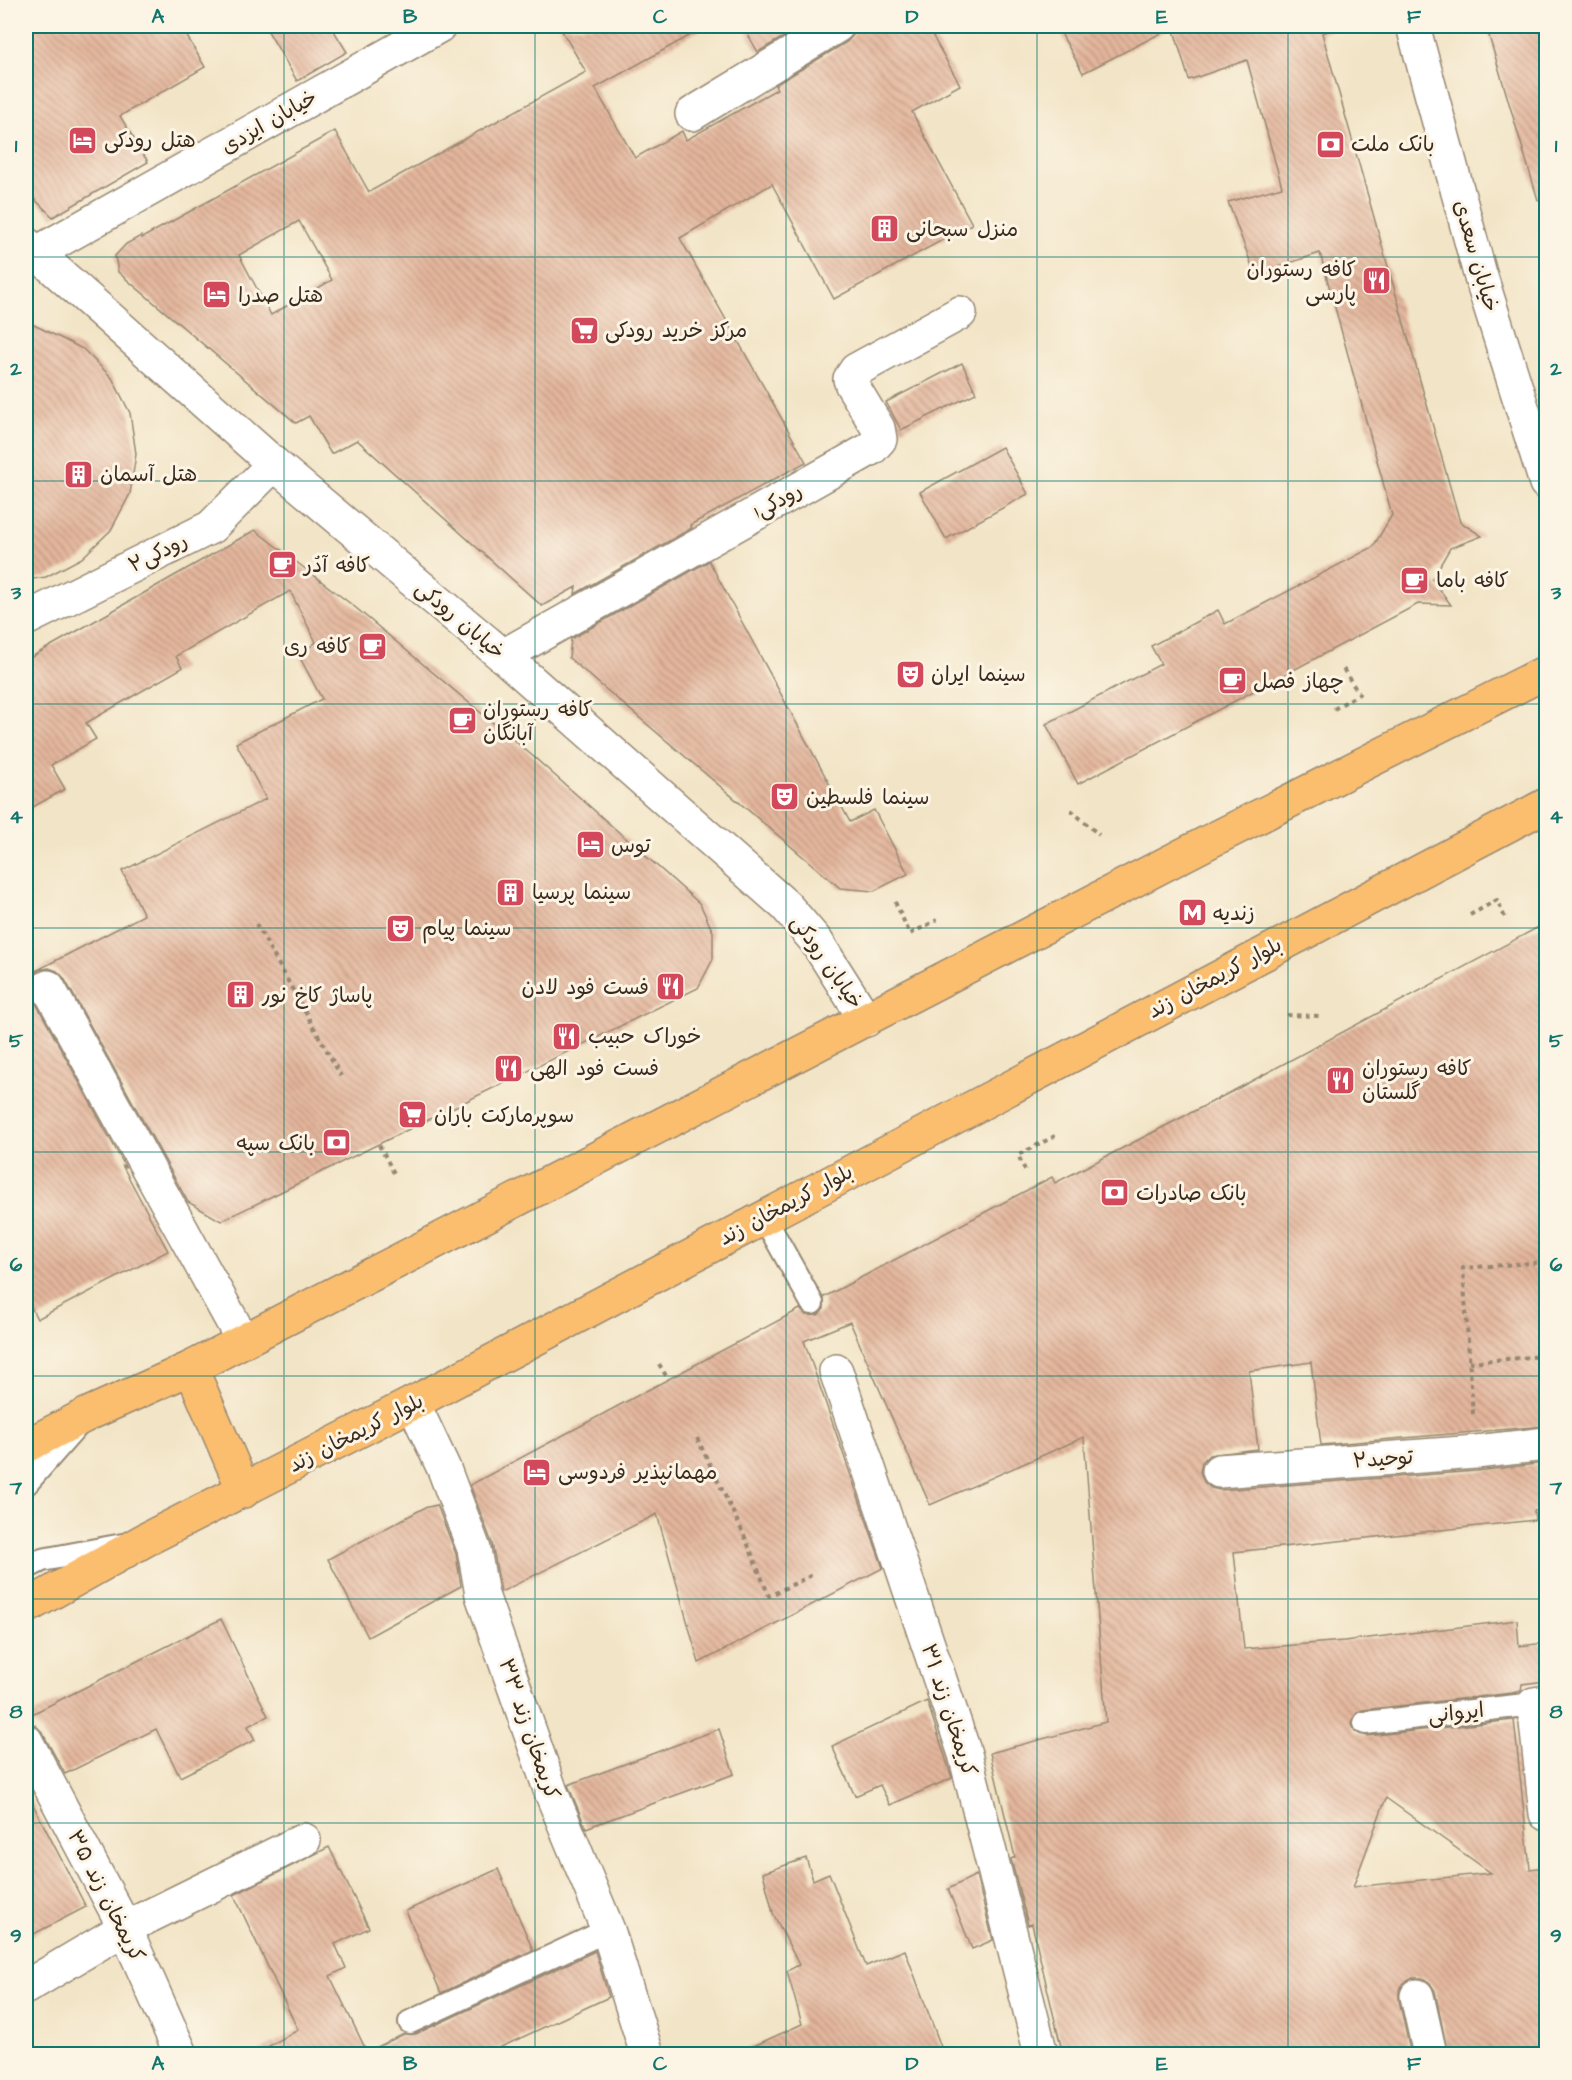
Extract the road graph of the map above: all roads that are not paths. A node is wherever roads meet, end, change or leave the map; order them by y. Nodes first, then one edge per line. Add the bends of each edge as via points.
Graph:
1 (439, 26) edge
2 (837, 26) edge
3 (1413, 26) edge
4 (693, 114) dead end
5 (29, 252) edge
6 (960, 313) dead end
7 (274, 464) junction
8 (1546, 483) edge
9 (26, 619) edge
10 (503, 656) junction
11 (1546, 672) edge
12 (1546, 805) edge
13 (48, 987) dead end
14 (866, 1020) junction
15 (764, 1217) junction
16 (812, 1303) dead end
17 (242, 1339) junction
18 (191, 1368) junction
19 (836, 1371) dead end
20 (413, 1403) junction
21 (88, 1414) junction
22 (1546, 1444) edge
23 (26, 1446) edge
24 (1219, 1471) dead end
25 (26, 1484) edge
26 (244, 1491) junction
27 (145, 1540) junction
28 (26, 1568) edge
29 (26, 1607) edge
30 (1540, 1703) edge
31 (1365, 1723) dead end
32 (26, 1741) edge
33 (1546, 1814) edge
34 (304, 1840) dead end
35 (125, 1929) junction
36 (608, 1930) junction
37 (26, 1987) edge
38 (1417, 1996) dead end
39 (410, 2022) dead end
40 (181, 2055) edge
41 (647, 2055) edge
42 (1041, 2055) edge
43 (1430, 2055) edge

1 - 5 street, خیابان ایزدی
2 - 4 street
3 - 8 street, خیابان سعدی via 1480,274
5 - 7 street, خیابان رودکی
6 - 10 street, 1رودکی via 856,370 850,379 878,428 880,439 872,448
7 - 9 street, رودکی۲ via 211,527
7 - 10 street, خیابان رودکی
10 - 14 street, خیابان رودکی via 786,906 816,941
11 - 14 main road
12 - 15 main road, بلوار کریمخان زند
13 - 17 street
14 - 17 main road
15 - 16 lane
15 - 20 main road, بلوار کریمخان زند
17 - 18 main road
18 - 21 main road
18 - 26 main road
19 - 42 street, کریمخان زند ۳۱ via 965,1754
20 - 26 main road, بلوار کریمخان زند
20 - 36 street, کریمخان زند ۳۳ via 444,1469 474,1549 482,1595 550,1792
21 - 23 main road
21 - 25 lane
22 - 24 street, توحید۲
26 - 27 main road, بلوار کریمخان زند
27 - 28 lane via 42,1560
27 - 29 main road, بلوار کریمخان زند
30 - 31 lane, ایروانی
30 - 33 street
32 - 35 street, کریمخان زند ۳۵
34 - 35 street
35 - 37 street
35 - 40 street, کریمخان زند ۳۵
36 - 39 lane
36 - 41 street, کریمخان زند ۳۳
38 - 43 street

